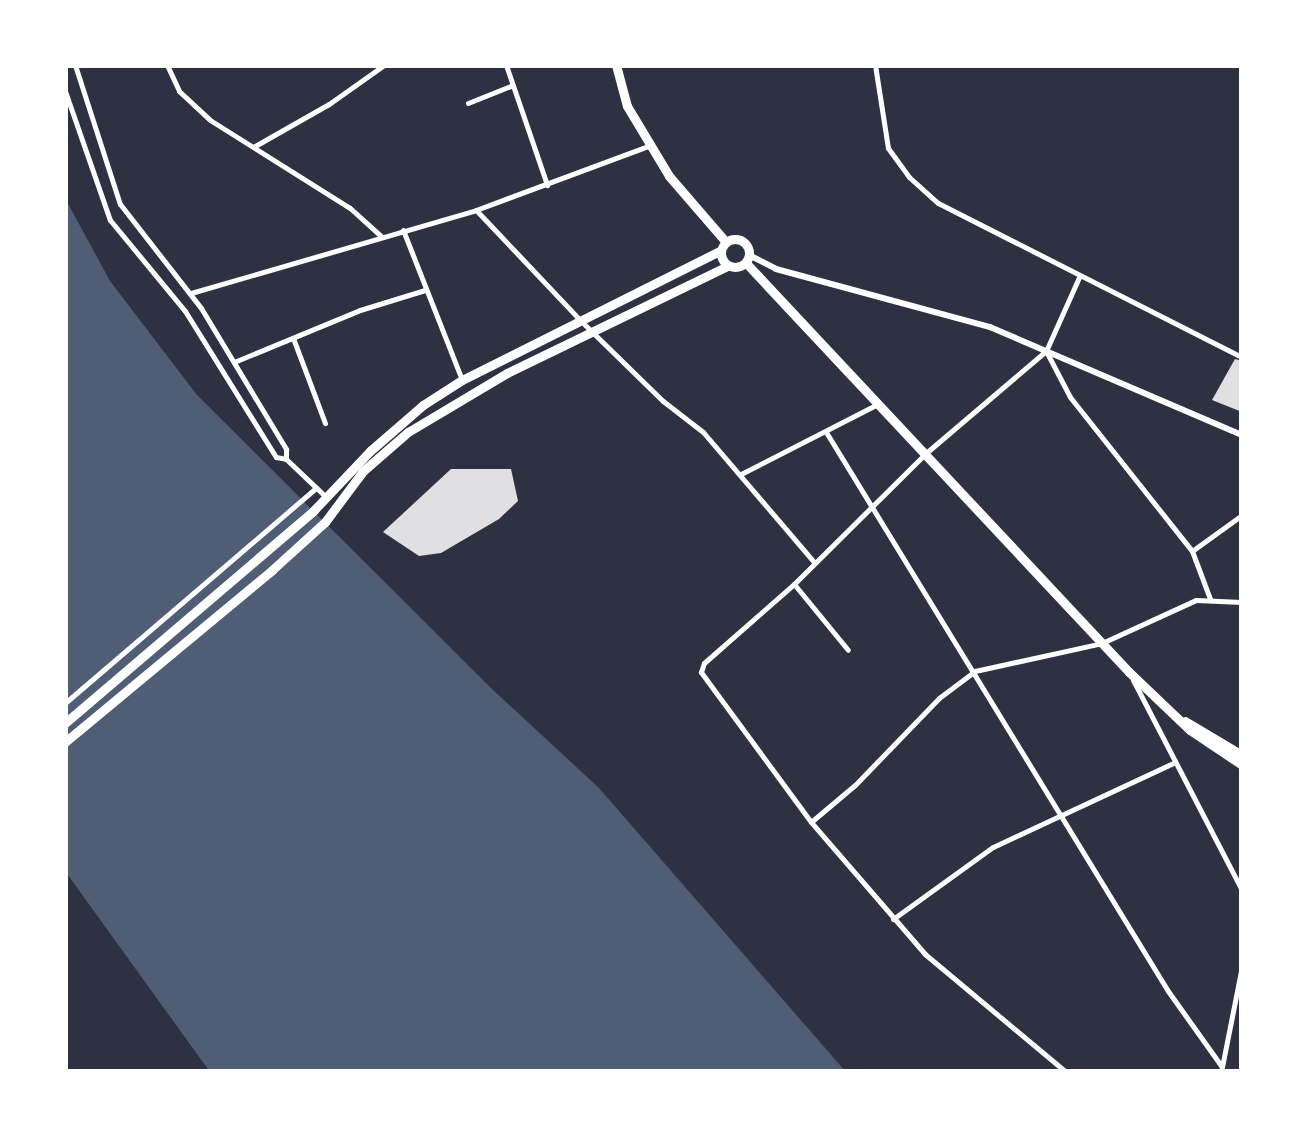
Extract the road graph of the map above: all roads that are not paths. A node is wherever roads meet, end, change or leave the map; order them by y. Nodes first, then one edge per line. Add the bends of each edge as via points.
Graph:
1 (76, 65) edge
2 (167, 65) edge
3 (384, 65) edge
4 (506, 65) edge
5 (616, 65) edge
6 (875, 65) edge
7 (513, 85) junction
8 (65, 91) edge
9 (468, 103) dead end
10 (651, 145) junction
11 (254, 146) junction
12 (547, 185) junction
13 (476, 210) junction
14 (402, 230) junction
15 (382, 237) junction
16 (723, 247) junction
17 (748, 259) junction
18 (727, 266) junction
19 (1080, 275) junction
20 (426, 290) junction
21 (191, 294) junction
22 (582, 322) junction
23 (594, 332) junction
24 (292, 338) junction
25 (1046, 351) junction
26 (1242, 357) edge
27 (234, 362) junction
28 (462, 380) junction
29 (878, 404) junction
30 (325, 423) dead end
31 (826, 432) junction
32 (1242, 435) edge
33 (926, 453) junction
34 (286, 458) junction
35 (741, 474) junction
36 (316, 488) junction
37 (326, 498) junction
38 (873, 504) junction
39 (1242, 515) edge
40 (1192, 552) junction
41 (814, 562) junction
42 (794, 584) junction
43 (1210, 599) junction
44 (1242, 602) edge
45 (1102, 644) junction
46 (848, 650) dead end
47 (975, 672) junction
48 (1129, 672) junction
49 (65, 703) edge
50 (1185, 721) junction
51 (65, 722) edge
52 (65, 742) edge
53 (1242, 754) edge
54 (1174, 762) junction
55 (1242, 764) edge
56 (1063, 813) junction
57 (811, 822) junction
58 (1242, 890) edge
59 (893, 918) junction
60 (1242, 966) edge
61 (1222, 1070) edge
62 (1066, 1072) edge

1 - 21 street via 120,204
2 - 11 street via 191,104
3 - 11 street
4 - 7 street
5 - 10 main road via 628,106
6 - 19 street via 888,148 917,185 951,212
7 - 9 street
7 - 12 street
8 - 34 street via 110,220 194,324 276,457
10 - 12 street
10 - 16 main road
11 - 15 street via 366,219
12 - 13 street
13 - 14 street
13 - 22 street
14 - 15 street
14 - 20 street
15 - 21 street
16 - 17 main road via 742,241
16 - 18 main road
16 - 22 main road
17 - 18 main road via 738,268
17 - 25 street via 990,327
17 - 29 main road
18 - 23 main road
19 - 25 street
19 - 26 street
20 - 24 street
20 - 28 street
21 - 27 street
22 - 23 street
22 - 28 main road
23 - 35 street
23 - 52 main road via 408,432 364,471 325,522
24 - 27 street
24 - 30 street
25 - 32 street
25 - 33 street
25 - 40 street via 1070,397
27 - 34 street
28 - 37 main road via 410,416
29 - 31 street
29 - 33 main road
31 - 35 street
31 - 38 street
33 - 38 street
33 - 45 main road
34 - 36 street
35 - 41 street
36 - 37 street
36 - 49 street
37 - 51 main road
38 - 41 street
38 - 47 street
39 - 40 street
40 - 43 street
41 - 42 street
42 - 46 street
42 - 57 street via 701,672
43 - 44 street
43 - 45 street via 1189,602
45 - 47 street
45 - 48 main road
47 - 56 street
47 - 57 street via 939,698
48 - 50 main road
48 - 54 street
50 - 53 main road
50 - 55 main road
54 - 56 street
54 - 58 street
56 - 59 street via 993,847
56 - 61 street
57 - 59 street
59 - 62 street via 925,954
60 - 61 street

